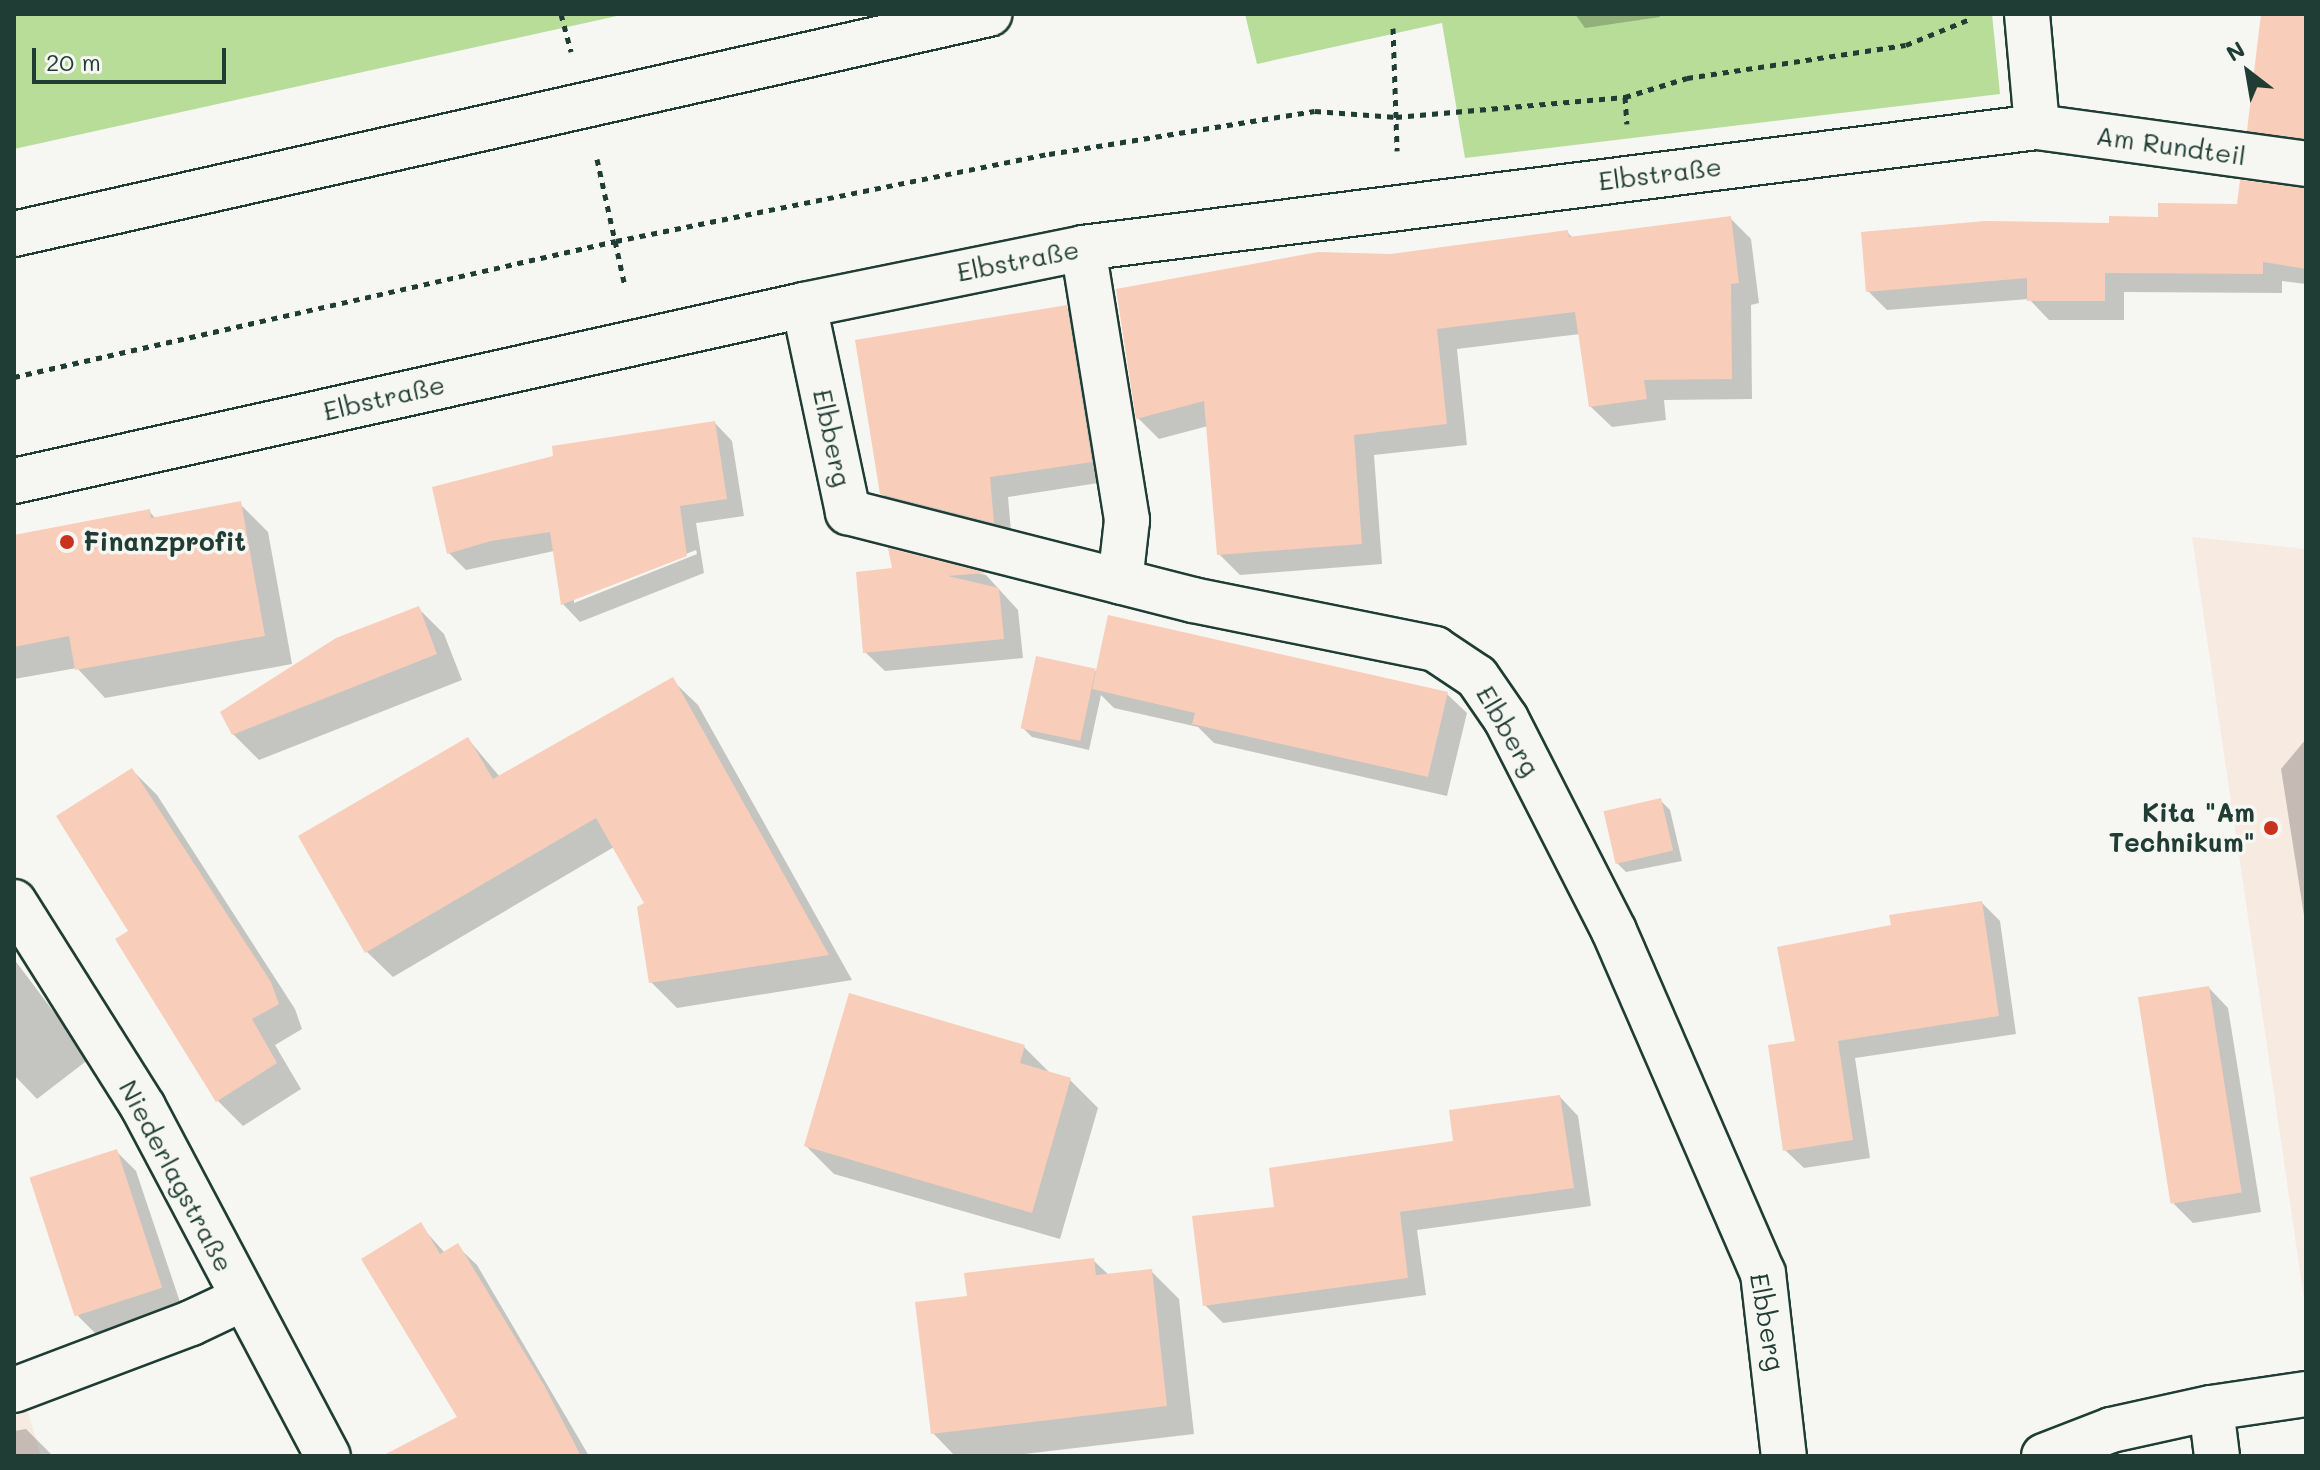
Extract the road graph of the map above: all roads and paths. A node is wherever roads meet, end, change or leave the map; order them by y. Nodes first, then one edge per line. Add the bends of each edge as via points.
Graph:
1 (989, 14) edge
2 (1983, 14) edge
3 (2027, 14) edge
4 (1393, 28) dead end
5 (1396, 117) junction
6 (2037, 127) junction
7 (2305, 164) edge
8 (607, 198) dead end
9 (1400, 207) junction
10 (612, 225) dead end
11 (14, 234) edge
12 (1083, 248) junction
13 (804, 305) junction
14 (14, 377) edge
15 (14, 481) edge
16 (1120, 582) junction
17 (14, 902) edge
18 (242, 1299) junction
19 (14, 1390) edge
20 (2306, 1394) edge
21 (2211, 1408) junction
22 (328, 1456) edge
23 (1784, 1456) edge
24 (2044, 1456) edge
25 (2217, 1456) edge

1 - 11 street
2 - 5 path via 1906,45 1687,78 1625,97
3 - 6 street
4 - 5 path
5 - 9 path
5 - 14 path via 1315,111 1049,154 616,241
6 - 7 street, Am Rundteil
6 - 9 street, Elbstraße
8 - 10 path
9 - 12 street, Elbstraße
12 - 13 street, Elbstraße
12 - 16 street via 1127,520
13 - 15 street, Elbstraße
13 - 16 street, Elbberg via 848,512
16 - 23 street, Elbberg via 1435,649 1477,677 1506,719 1614,931 1763,1273
17 - 18 street, Niederlagstraße via 143,1107
18 - 19 street
18 - 22 street, Niederlagstraße
20 - 21 street
21 - 24 street via 2111,1430
21 - 25 street

